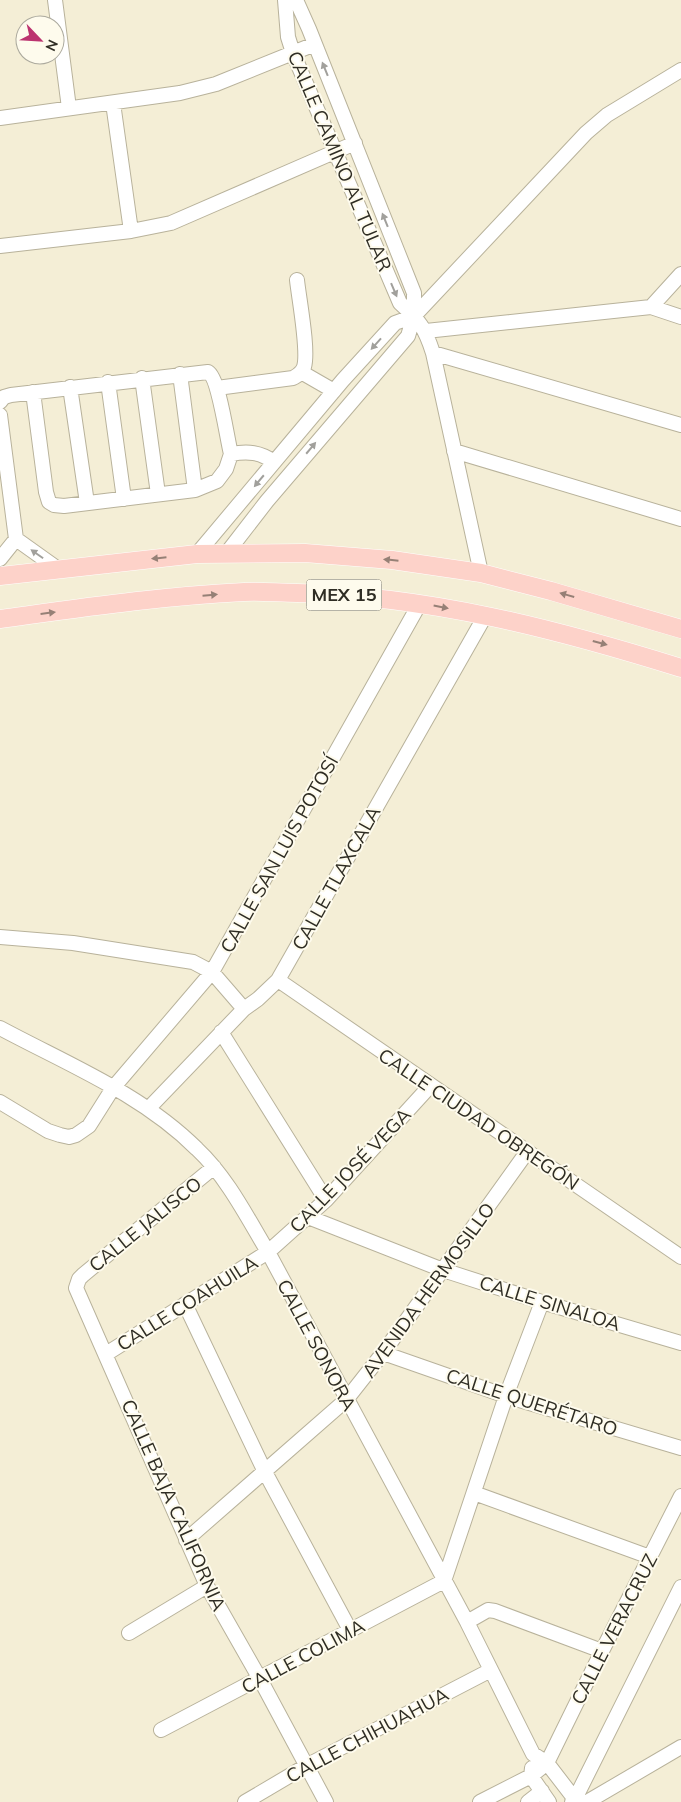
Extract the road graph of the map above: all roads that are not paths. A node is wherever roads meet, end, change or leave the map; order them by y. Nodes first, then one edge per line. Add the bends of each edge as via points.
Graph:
1 (55, 0) edge
2 (285, 0) edge
3 (296, 0) edge
4 (315, 44) junction
5 (293, 53) junction
6 (681, 70) edge
7 (113, 103) junction
8 (69, 108) junction
9 (0, 118) edge
10 (355, 143) junction
11 (335, 152) junction
12 (131, 231) junction
13 (0, 246) edge
14 (681, 274) edge
15 (297, 280) dead end
16 (651, 307) junction
17 (414, 316) junction
18 (681, 317) edge
19 (426, 332) junction
20 (433, 353) junction
21 (301, 372) junction
22 (180, 374) junction
23 (142, 378) junction
24 (108, 382) junction
25 (70, 387) junction
26 (217, 388) junction
27 (334, 391) junction
28 (33, 392) junction
29 (0, 402) edge
30 (321, 406) junction
31 (0, 415) edge
32 (336, 419) junction
33 (681, 425) edge
34 (454, 451) junction
35 (230, 454) junction
36 (274, 462) junction
37 (195, 490) junction
38 (158, 494) junction
39 (124, 499) junction
40 (86, 503) junction
41 (681, 519) edge
42 (16, 539) junction
43 (198, 554) junction
44 (226, 554) junction
45 (0, 559) edge
46 (58, 569) junction
47 (481, 573) junction
48 (0, 576) edge
49 (420, 603) junction
50 (485, 616) junction
51 (0, 619) edge
52 (681, 629) edge
53 (681, 668) edge
54 (0, 937) edge
55 (212, 972) junction
56 (278, 980) junction
57 (244, 1009) junction
58 (0, 1028) edge
59 (221, 1032) junction
60 (430, 1086) junction
61 (113, 1088) junction
62 (0, 1102) edge
63 (148, 1109) junction
64 (527, 1152) junction
65 (214, 1167) junction
66 (326, 1200) junction
67 (308, 1217) junction
68 (268, 1252) junction
69 (681, 1257) edge
70 (443, 1270) junction
71 (77, 1283) joint
72 (542, 1302) junction
73 (185, 1304) junction
74 (681, 1343) edge
75 (383, 1353) junction
76 (106, 1354) junction
77 (506, 1396) junction
78 (346, 1400) junction
79 (681, 1448) edge
80 (265, 1472) junction
81 (474, 1493) junction
82 (681, 1496) edge
83 (186, 1540) junction
84 (650, 1557) junction
85 (444, 1581) junction
86 (207, 1586) junction
87 (681, 1587) edge
88 (467, 1622) junction
89 (350, 1630) junction
90 (129, 1633) dead end
91 (602, 1650) junction
92 (491, 1670) junction
93 (260, 1678) junction
94 (161, 1730) dead end
95 (681, 1747) edge
96 (533, 1754) junction
97 (547, 1763) junction
98 (306, 1766) junction
99 (531, 1776) junction
100 (545, 1797) edge
101 (249, 1801) edge
102 (578, 1801) edge
103 (326, 1802) edge
104 (480, 1802) edge
105 (528, 1802) edge

1 - 8 street
2 - 5 street, CALLE CAMINO AL TULAR via 288,37
3 - 4 street, CALLE CAMINO AL TULAR
4 - 5 street
10 -> 4 street, CALLE CAMINO AL TULAR
5 - 7 street via 205,87
5 - 11 street, CALLE CAMINO AL TULAR
6 - 17 street via 606,115 586,133
7 - 8 street
7 - 12 street
8 - 9 street
10 - 11 street
17 -> 10 street, CALLE CAMINO AL TULAR via 414,293
11 - 12 street via 171,223
11 -> 17 street, CALLE CAMINO AL TULAR via 400,303
12 - 13 street
14 - 16 street
15 - 21 street via 305,348
16 - 18 street
16 - 19 street
17 - 19 street, CALLE CAMINO AL TULAR
17 -> 27 street via 395,322
17 - 32 street via 408,336
19 - 20 street, CALLE CAMINO AL TULAR
20 - 33 street
20 - 34 street, CALLE CAMINO AL TULAR
21 - 26 street via 293,378
21 - 27 street
22 - 23 street
22 - 26 street via 208,372
22 - 37 street
23 - 24 street
23 - 38 street
24 - 25 street
24 - 39 street
25 - 28 street
25 - 40 street
26 - 35 street
27 - 30 street
28 - 29 street via 4,397
28 - 40 street via 48,500 58,506
30 - 32 street
30 - 36 street
31 - 42 street
44 -> 32 street
34 - 41 street
34 - 47 street, CALLE CAMINO AL TULAR
35 - 36 street via 252,452
35 - 37 street via 226,469 217,481
36 -> 43 street
37 - 38 street
38 - 39 street
39 - 40 street
42 - 45 street
46 -> 42 street
43 - 44 main road, MEX 15
43 -> 46 main road, MEX 15
47 -> 44 main road, MEX 15 via 372,558 305,553
46 - 48 main road, MEX 15
52 -> 47 main road, MEX 15
49 -> 50 main road, MEX 15
51 -> 49 main road, MEX 15 via 128,602 245,592 327,594
49 - 55 street, CALLE SAN LUIS POTOSÍ
50 -> 53 main road, MEX 15 via 603,644
50 - 56 street, CALLE TLAXCALA
54 - 55 street via 73,943 193,962
55 - 57 street
55 - 61 street, CALLE SAN LUIS POTOSÍ
56 - 57 street, CALLE TLAXCALA
56 - 60 street, CALLE CIUDAD OBREGÓN
57 - 59 street, CALLE TLAXCALA
58 - 61 street, CALLE SONORA
59 - 63 street, CALLE TLAXCALA
59 - 66 street
60 - 64 street, CALLE CIUDAD OBREGÓN
60 - 66 street, CALLE JOSÉ VEGA
61 - 62 street, CALLE SAN LUIS POTOSÍ via 88,1126 82,1132 69,1136 48,1130
61 - 63 street, CALLE SONORA
63 - 65 street, CALLE SONORA via 198,1149
64 - 69 street, CALLE CIUDAD OBREGÓN
64 - 70 street, AVENIDA HERMOSILLO
65 - 68 street, CALLE SONORA
65 - 71 street, CALLE JALISCO
66 - 67 street, CALLE JOSÉ VEGA
67 - 68 street, CALLE JOSÉ VEGA
67 - 70 street, CALLE SINALOA
68 - 73 street, CALLE COAHUILA
68 - 78 street, CALLE SONORA
70 - 72 street, CALLE SINALOA
70 - 75 street, AVENIDA HERMOSILLO
71 - 76 street, CALLE BAJA CALIFORNIA via 76,1288
72 - 74 street, CALLE SINALOA
72 - 77 street
73 - 76 street, CALLE COAHUILA
73 - 80 street
75 - 77 street, CALLE QUERÉTARO
75 - 78 street, AVENIDA HERMOSILLO
76 - 83 street, CALLE BAJA CALIFORNIA
77 - 79 street, CALLE QUERÉTARO
77 - 81 street
78 - 80 street, AVENIDA HERMOSILLO
78 - 85 street, CALLE SONORA
80 - 83 street, AVENIDA HERMOSILLO
80 - 89 street
81 - 84 street
81 - 85 street
82 - 84 street, CALLE VERACRUZ
83 - 86 street, CALLE BAJA CALIFORNIA
84 - 91 street, CALLE VERACRUZ
85 - 88 street, CALLE SONORA
85 - 89 street, CALLE COLIMA
86 - 90 street
86 - 93 street, CALLE BAJA CALIFORNIA
87 - 102 street
88 - 91 street via 488,1610 496,1610
88 - 92 street, CALLE SONORA
89 - 93 street, CALLE COLIMA
91 - 97 street, CALLE VERACRUZ
92 - 96 street, CALLE SONORA
92 - 98 street, CALLE CHIHUAHUA
93 - 94 street, CALLE COLIMA
93 - 98 street, CALLE BAJA CALIFORNIA
95 - 102 street
96 - 97 street
96 - 99 street
97 - 99 street
97 - 102 street
98 - 101 street, CALLE CHIHUAHUA
98 - 103 street, CALLE BAJA CALIFORNIA
99 - 100 street
99 - 104 street
100 - 105 street

